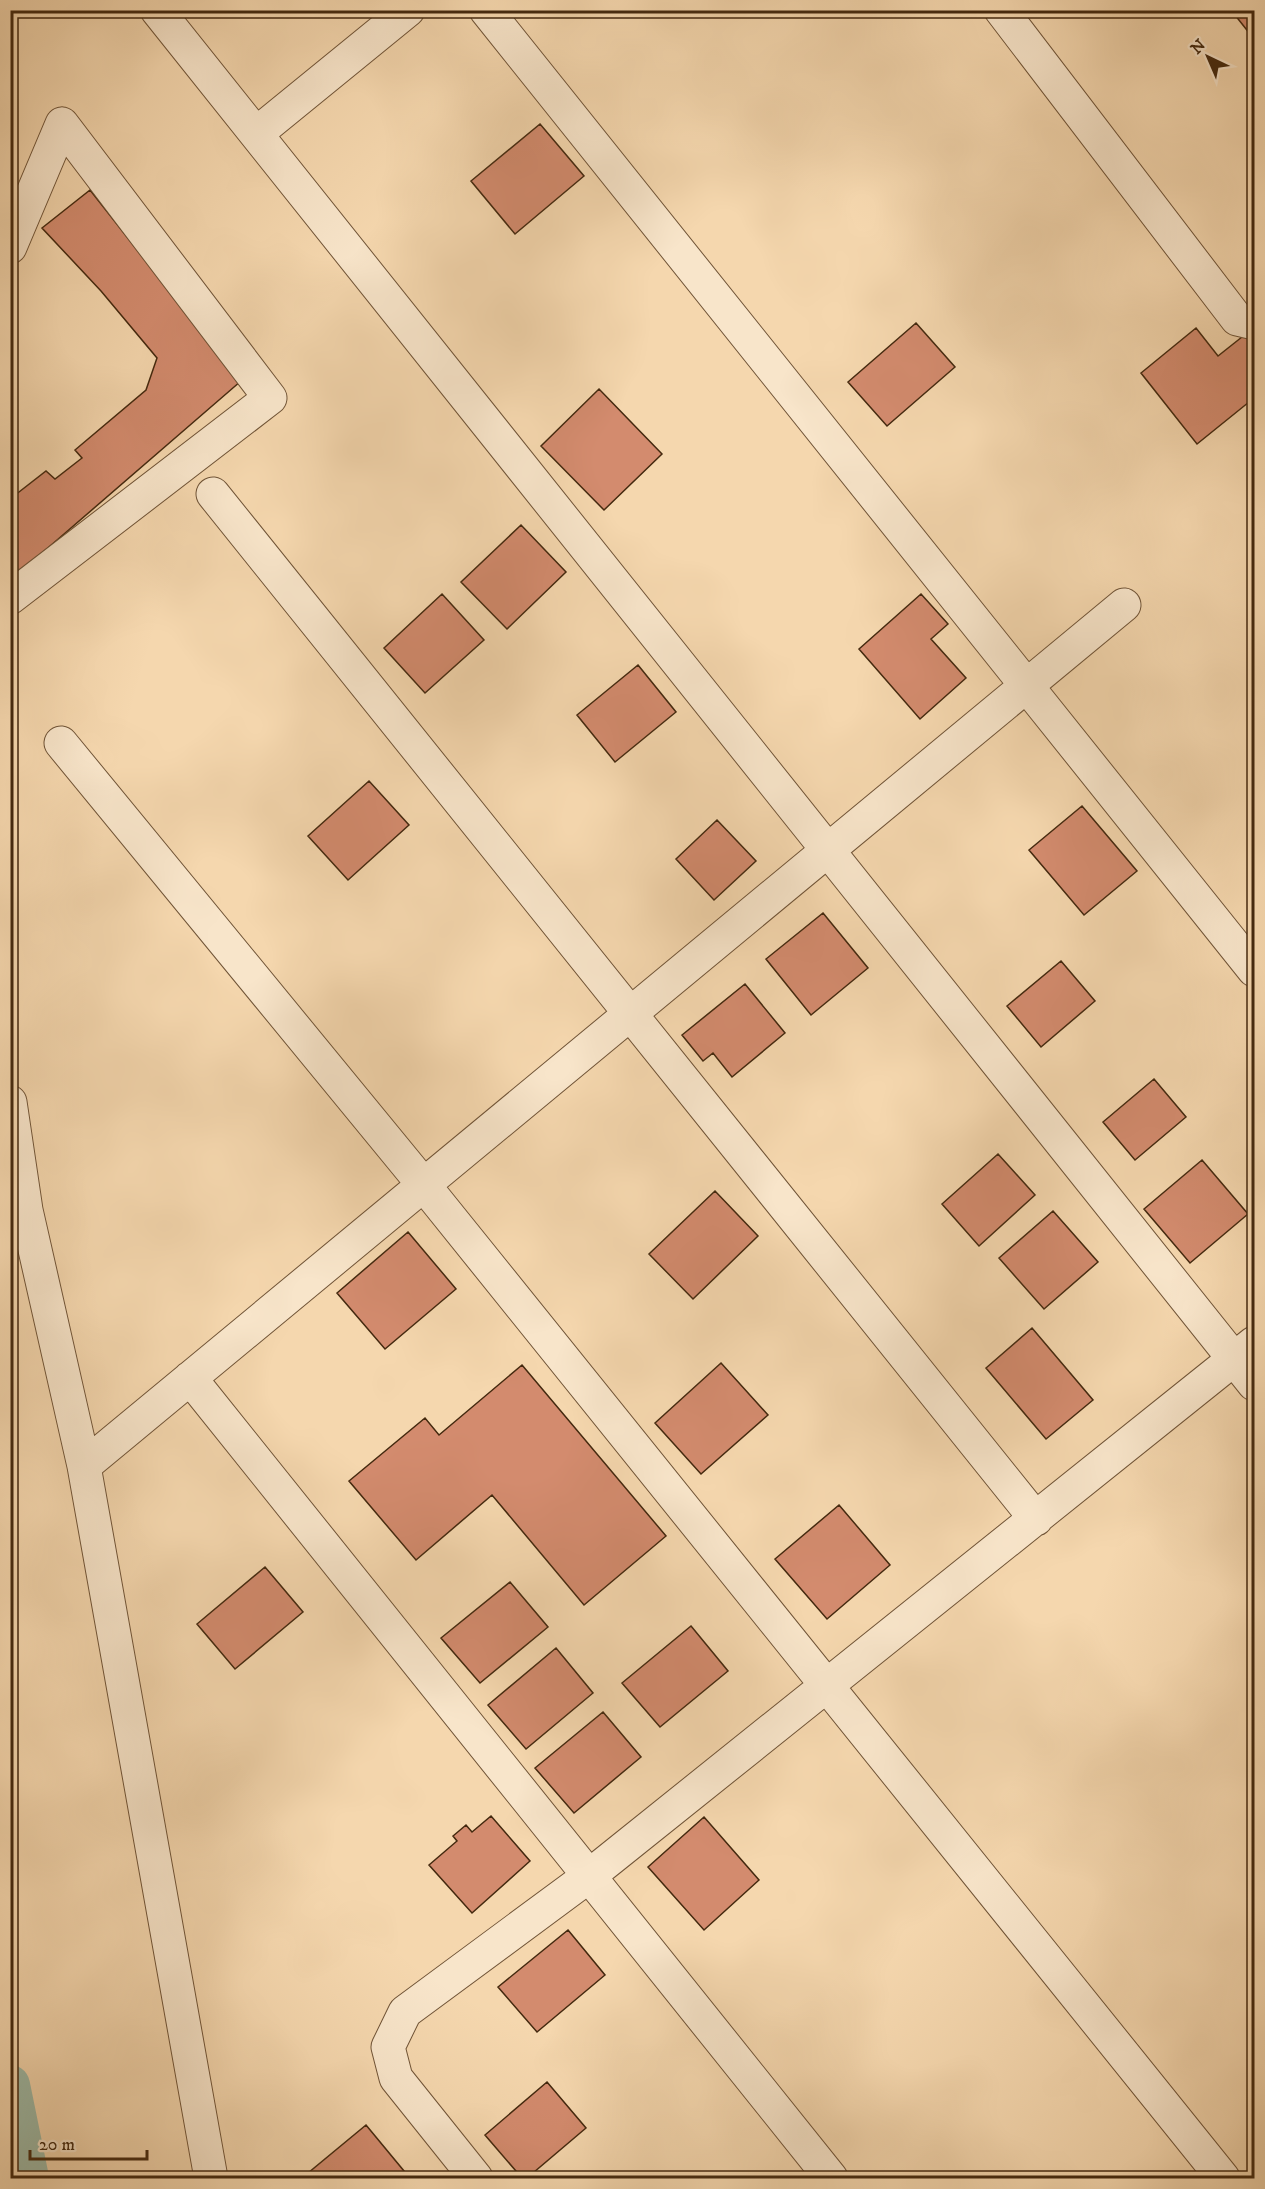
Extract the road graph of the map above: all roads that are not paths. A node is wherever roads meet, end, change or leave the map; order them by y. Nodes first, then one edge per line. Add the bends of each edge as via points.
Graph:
1 (157, 10) edge
2 (408, 10) edge
3 (486, 10) edge
4 (1001, 10) edge
5 (256, 134) junction
6 (10, 247) edge
7 (1254, 323) edge
8 (213, 494) dead end
9 (10, 598) edge
10 (1124, 605) dead end
11 (1027, 685) junction
12 (61, 743) dead end
13 (828, 850) junction
14 (1254, 970) edge
15 (630, 1014) junction
16 (10, 1102) edge
17 (423, 1184) junction
18 (1244, 1351) edge
19 (190, 1378) junction
20 (1254, 1384) edge
21 (84, 1466) junction
22 (1036, 1519) junction
23 (826, 1685) junction
24 (589, 1876) junction
25 (211, 2178) edge
26 (476, 2178) edge
27 (831, 2178) edge
28 (1223, 2178) edge

1 - 5 street
2 - 5 street
3 - 11 street
4 - 7 street via 1237,319
5 - 13 street
6 - 9 street via 62,124 270,398
8 - 15 street
10 - 11 street
11 - 13 street
11 - 14 street
12 - 17 street
13 - 15 street
13 - 18 street
15 - 17 street
15 - 22 street
16 - 21 street via 26,1210
17 - 19 street
17 - 23 street
18 - 20 street
18 - 22 street
19 - 21 street
19 - 24 street
21 - 25 street
22 - 23 street
23 - 24 street
23 - 28 street
24 - 26 street via 405,2012 388,2047 396,2078
24 - 27 street

